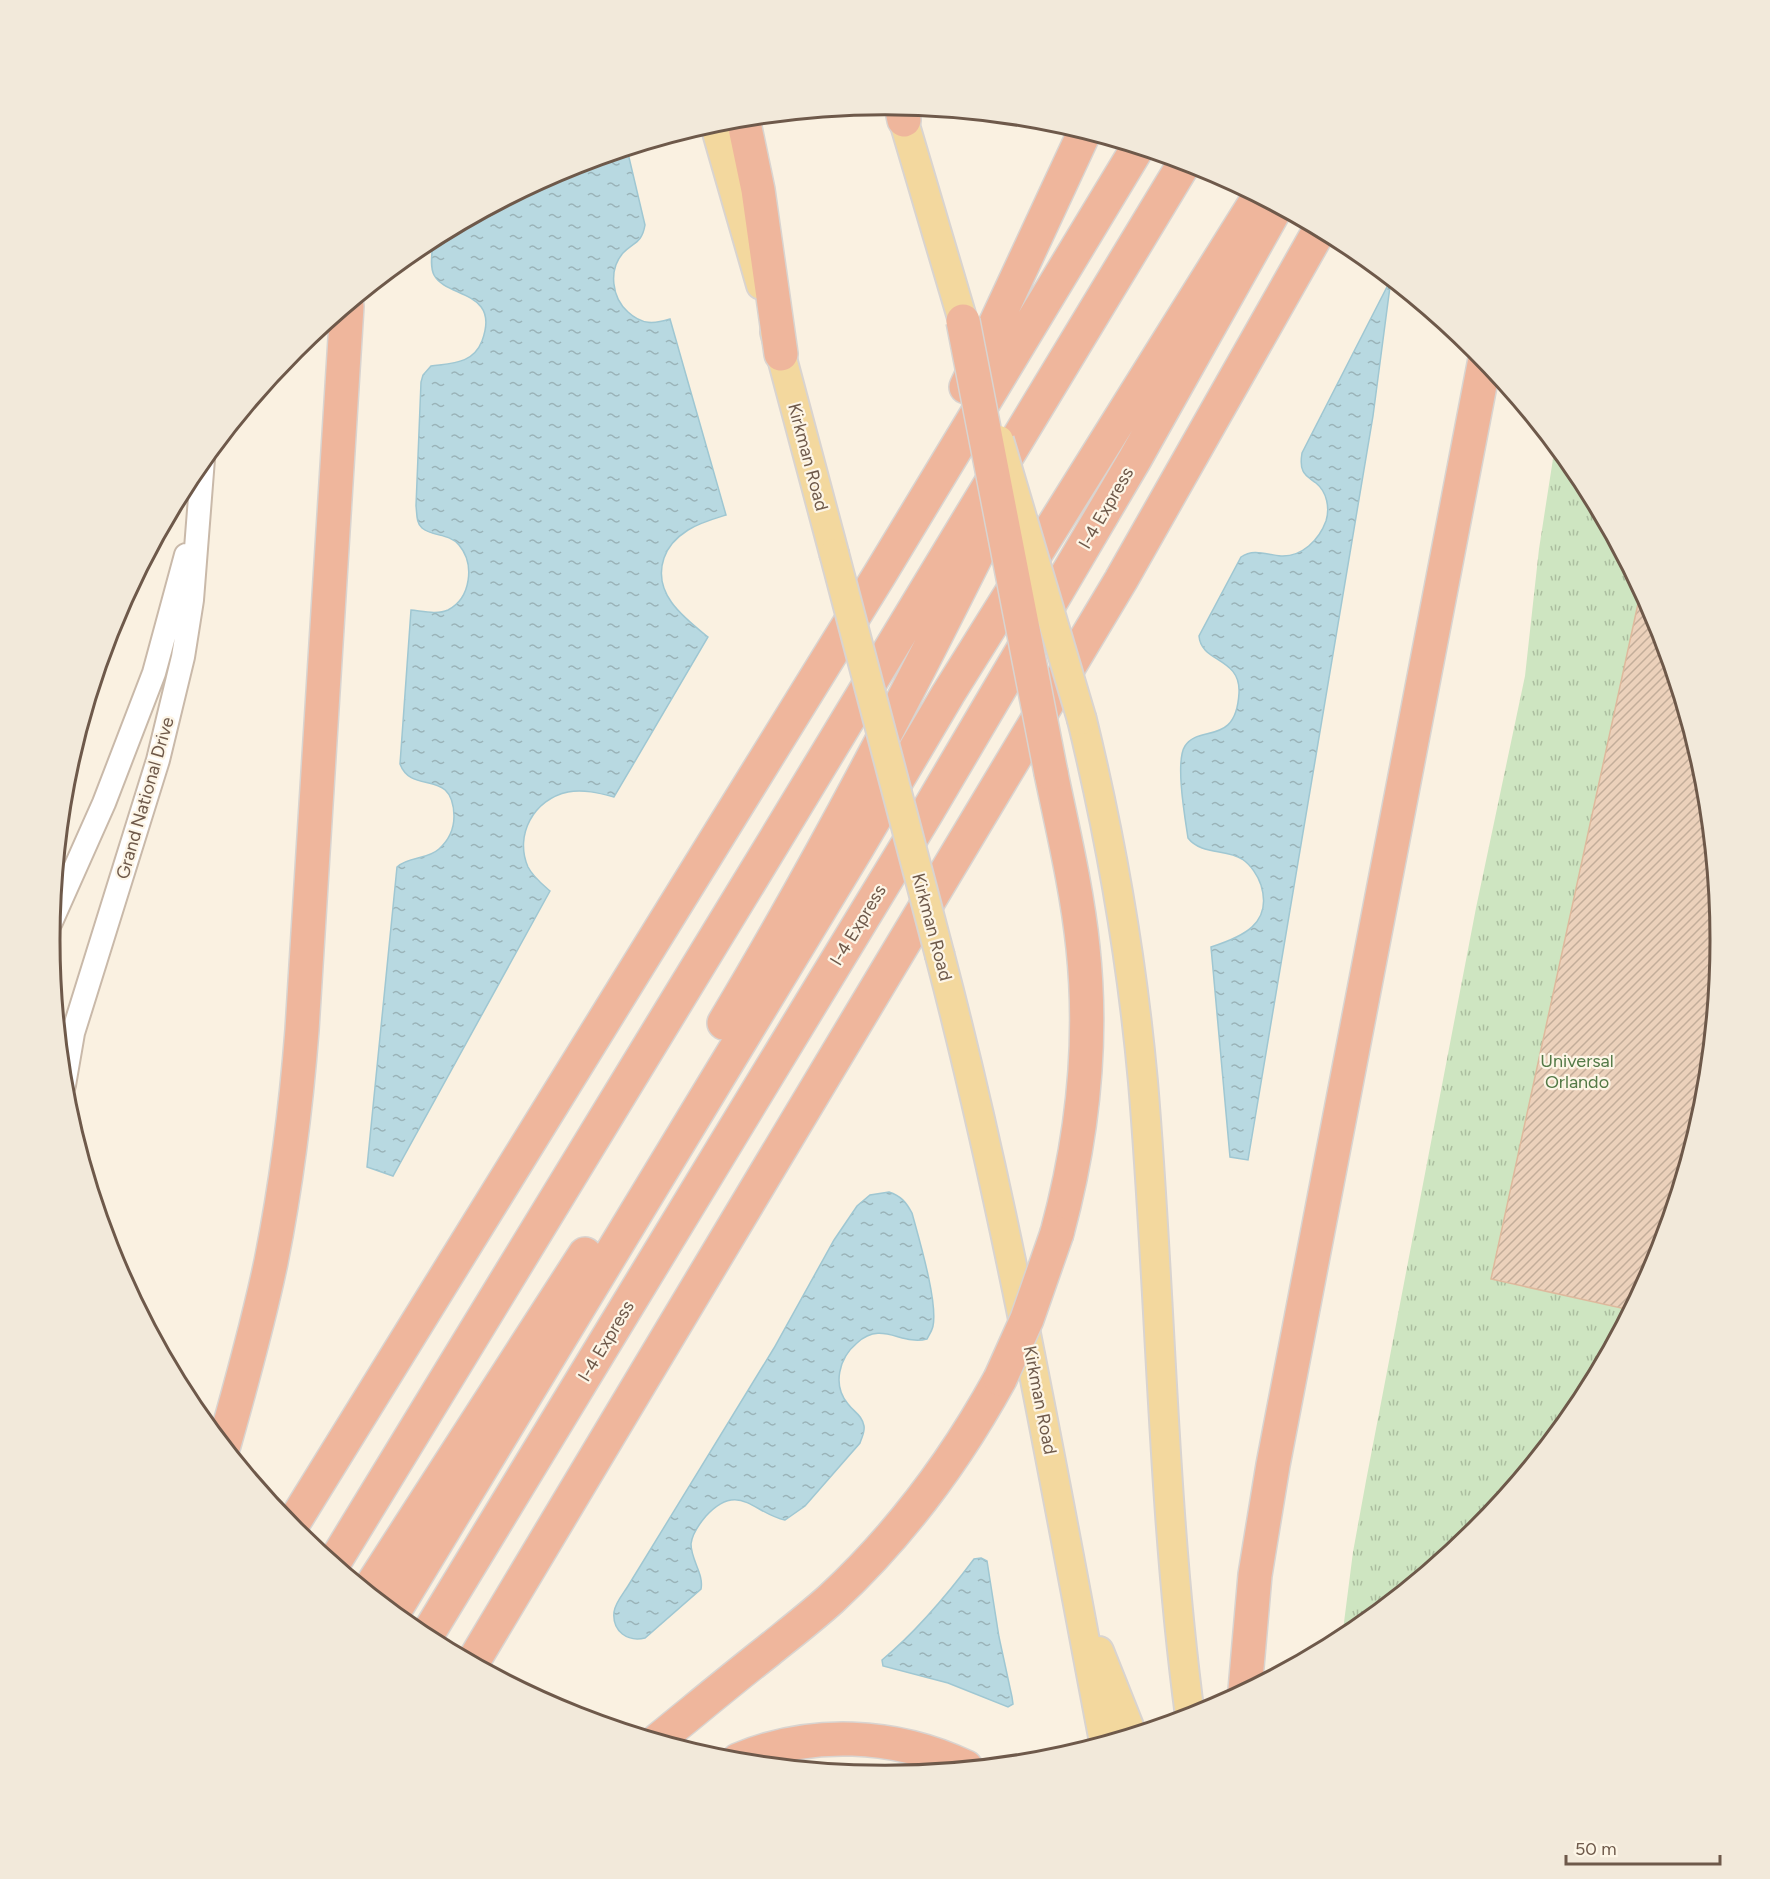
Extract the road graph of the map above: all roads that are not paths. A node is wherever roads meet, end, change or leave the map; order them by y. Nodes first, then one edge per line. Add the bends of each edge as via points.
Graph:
1 (903, 115) edge
2 (745, 127) edge
3 (717, 132) edge
4 (1081, 139) edge
5 (1134, 153) edge
6 (1180, 169) edge
7 (1255, 203) edge
8 (1273, 212) edge
9 (1316, 236) edge
10 (1114, 278) junction
11 (346, 315) edge
12 (963, 321) junction
13 (781, 354) junction
14 (1483, 372) edge
15 (201, 478) edge
16 (199, 505) junction
17 (880, 574) junction
18 (62, 898) edge
19 (69, 1057) edge
20 (226, 1437) edge
21 (297, 1517) edge
22 (338, 1557) edge
23 (1069, 1558) junction
24 (372, 1585) edge
25 (398, 1605) edge
26 (432, 1628) edge
27 (476, 1656) edge
28 (1246, 1681) edge
29 (1189, 1706) edge
30 (1129, 1727) edge
31 (665, 1734) edge
32 (1103, 1735) edge
33 (759, 1754) edge
34 (953, 1761) edge

1 - 12 main road
2 - 13 highway via 758,190
3 - 13 main road, Kirkman Road
4 - 17 highway
5 - 17 highway
6 - 10 highway
7 - 25 highway via 948,694
8 - 26 highway, I-4 Express via 1135,459 926,814
9 - 27 highway via 1103,609
10 - 22 highway
10 - 24 highway via 895,718 768,950 596,1236
11 - 20 highway via 296,1099 270,1264
12 - 29 main road, bridge via 1082,720 1108,834 1136,1017 1148,1146 1172,1526
12 - 31 highway, bridge via 1078,911 1085,966 1086,1060 1068,1191 1027,1319 1000,1379 936,1482 869,1562 829,1601
13 - 23 main road, Kirkman Road, bridge via 981,1118 1021,1300
14 - 28 highway via 1273,1464 1255,1575
15 - 16 street, Grand National Drive
16 - 18 street, Grand National Drive via 154,673
16 - 19 street, Grand National Drive via 183,657 158,760
17 - 21 highway
23 - 30 main road
23 - 32 main road, Kirkman Road
33 - 34 highway via 792,1744 860,1740 908,1747

